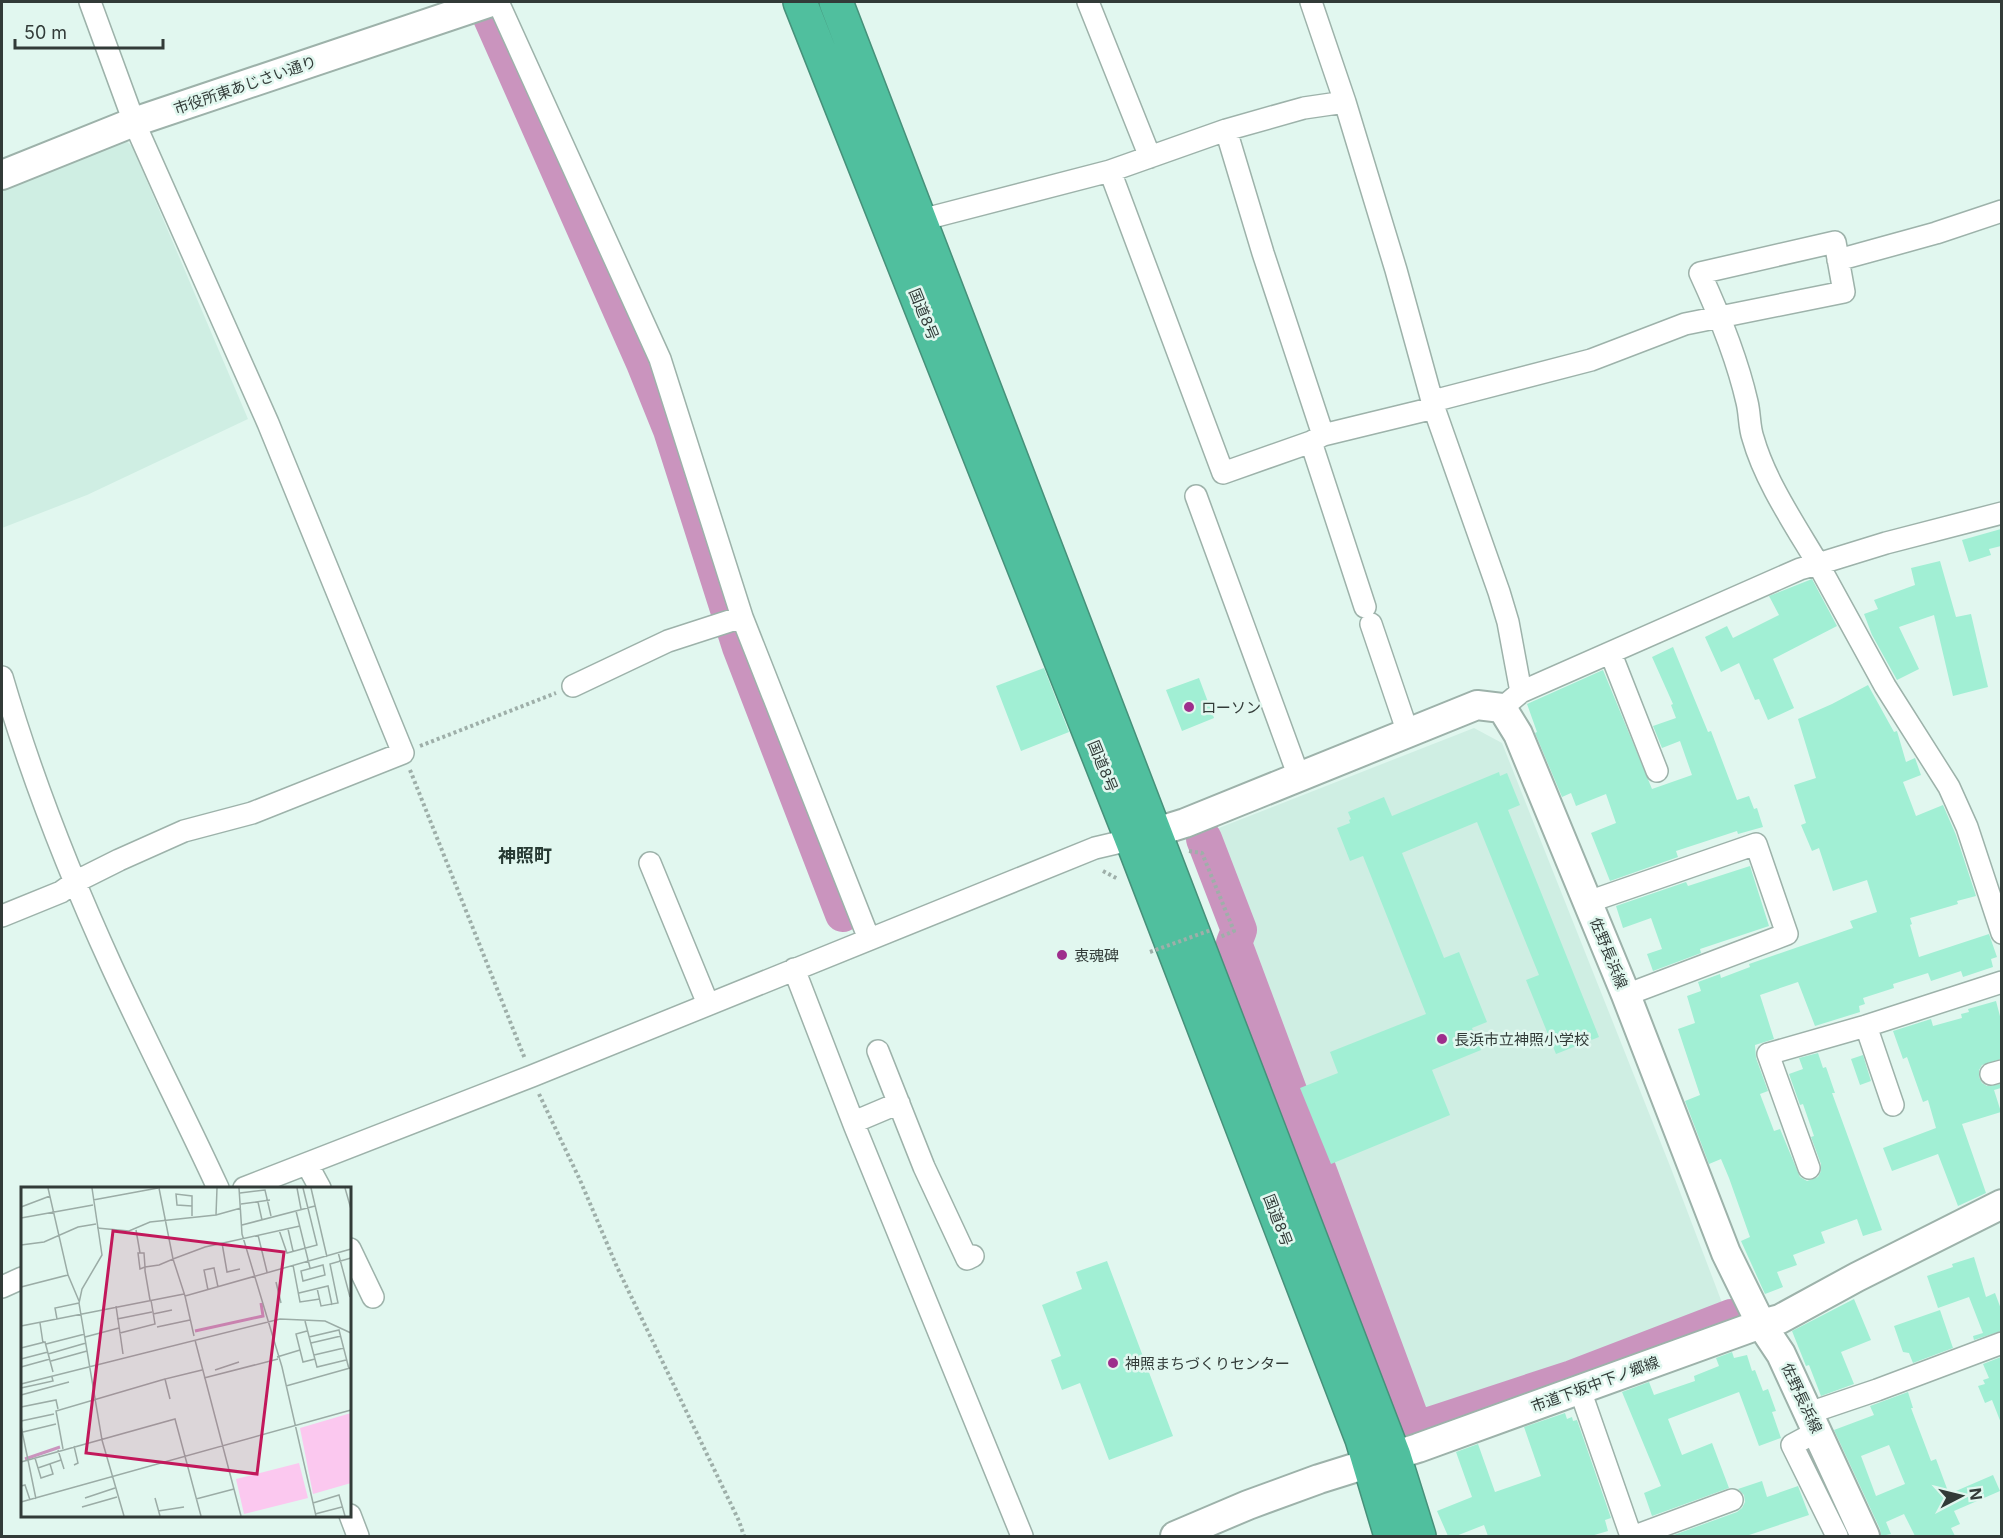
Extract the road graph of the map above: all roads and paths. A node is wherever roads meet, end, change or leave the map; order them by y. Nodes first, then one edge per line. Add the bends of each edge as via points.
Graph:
1 (90, 2) edge
2 (800, 2) edge
3 (836, 2) edge
4 (1088, 2) edge
5 (1311, 2) edge
6 (489, 3) edge
7 (1345, 102) junction
8 (135, 122) junction
9 (1226, 130) junction
10 (1150, 157) junction
11 (1110, 171) junction
12 (2, 176) edge
13 (2001, 211) edge
14 (921, 220) junction
15 (1838, 260) junction
16 (1721, 318) junction
17 (1433, 405) junction
18 (1317, 438) junction
19 (1196, 496) dead end
20 (2001, 513) edge
21 (1818, 564) junction
22 (742, 617) junction
23 (1611, 654) junction
24 (2, 677) edge
25 (573, 686) dead end
26 (1512, 700) junction
27 (1408, 733) junction
28 (1657, 771) dead end
29 (1299, 777) junction
30 (1144, 836) junction
31 (650, 863) dead end
32 (1103, 871) dead end
33 (1120, 879) dead end
34 (75, 882) junction
35 (1588, 902) junction
36 (2, 916) edge
37 (1211, 930) dead end
38 (2001, 933) edge
39 (869, 939) junction
40 (1150, 952) dead end
41 (794, 969) junction
42 (2001, 982) edge
43 (1626, 994) junction
44 (708, 1004) junction
45 (1866, 1026) junction
46 (878, 1052) dead end
47 (899, 1102) junction
48 (1893, 1105) dead end
49 (854, 1122) junction
50 (307, 1164) junction
51 (1809, 1168) dead end
52 (218, 1187) edge
53 (247, 1187) edge
54 (319, 1187) edge
55 (2001, 1204) edge
56 (351, 1251) edge
57 (973, 1256) dead end
58 (21, 1278) edge
59 (2, 1287) edge
60 (373, 1297) dead end
61 (1761, 1324) junction
62 (2001, 1343) edge
63 (1580, 1390) junction
64 (1809, 1430) junction
65 (1382, 1460) junction
66 (1732, 1500) dead end
67 (351, 1517) edge
68 (358, 1536) edge
69 (1022, 1536) edge
70 (1175, 1536) edge
71 (1391, 1536) edge
72 (1419, 1536) edge
73 (1633, 1536) edge
74 (1837, 1536) edge
75 (1865, 1536) edge

1 - 8 street
2 - 30 highway, 国道8号
3 - 14 highway, 国道8号
4 - 10 street
5 - 7 street
6 - 8 street, 市役所東あじさい通り
6 - 22 street via 660,359
7 - 9 street via 1304,108
7 - 17 street
8 - 12 street, 市役所東あじさい通り
8 - 34 street via 268,423 403,753 252,813 184,831
9 - 10 street
9 - 18 street
10 - 11 street
11 - 14 street
11 - 18 street via 1223,473
13 - 15 street
14 - 30 highway, 国道8号
15 - 16 street via 1845,292
15 - 16 street via 1835,242 1700,273
16 - 17 street via 1685,324 1591,360
16 - 21 street via 1747,402 1753,438 1767,473
17 - 18 street
17 - 26 street via 1508,622
18 - 27 street via 1368,616
19 - 29 street
20 - 21 street
21 - 23 street
21 - 38 street via 1885,686 1949,787 1967,827
22 - 25 street via 668,641
22 - 39 street
23 - 26 street
23 - 28 street
24 - 34 street via 14,721
26 - 27 street via 1477,705
26 - 35 street, 佐野長浜線 via 1518,734
27 - 29 street
29 - 30 street
30 - 39 street via 1095,848
30 - 65 highway, 国道8号
31 - 44 street
32 - 33 path
34 - 36 street via 61,892
34 - 52 street
35 - 43 street, 佐野長浜線
35 - 43 street via 1756,844 1787,934
37 - 40 path, bridge
39 - 41 street
41 - 44 street
41 - 49 street
42 - 45 street
43 - 61 street, 佐野長浜線 via 1726,1253
44 - 50 street
45 - 48 street
45 - 51 street via 1768,1054
46 - 47 street
47 - 49 street
47 - 57 street via 967,1259
49 - 69 street
50 - 53 street
50 - 54 street
55 - 61 street, 市道下坂中下ノ郷線 via 1780,1319
56 - 60 street
58 - 59 street
61 - 63 street, 市道下坂中下ノ郷線
61 - 64 street, 佐野長浜線 via 1781,1354
62 - 64 street via 1877,1390
63 - 65 street, 市道下坂中下ノ郷線
63 - 73 street
64 - 74 street via 1792,1445
64 - 75 street, 佐野長浜線
65 - 70 street, 市道下坂中下ノ郷線 via 1248,1505
65 - 71 highway, 国道8号
65 - 72 highway, 国道8号
66 - 73 street
67 - 68 street

